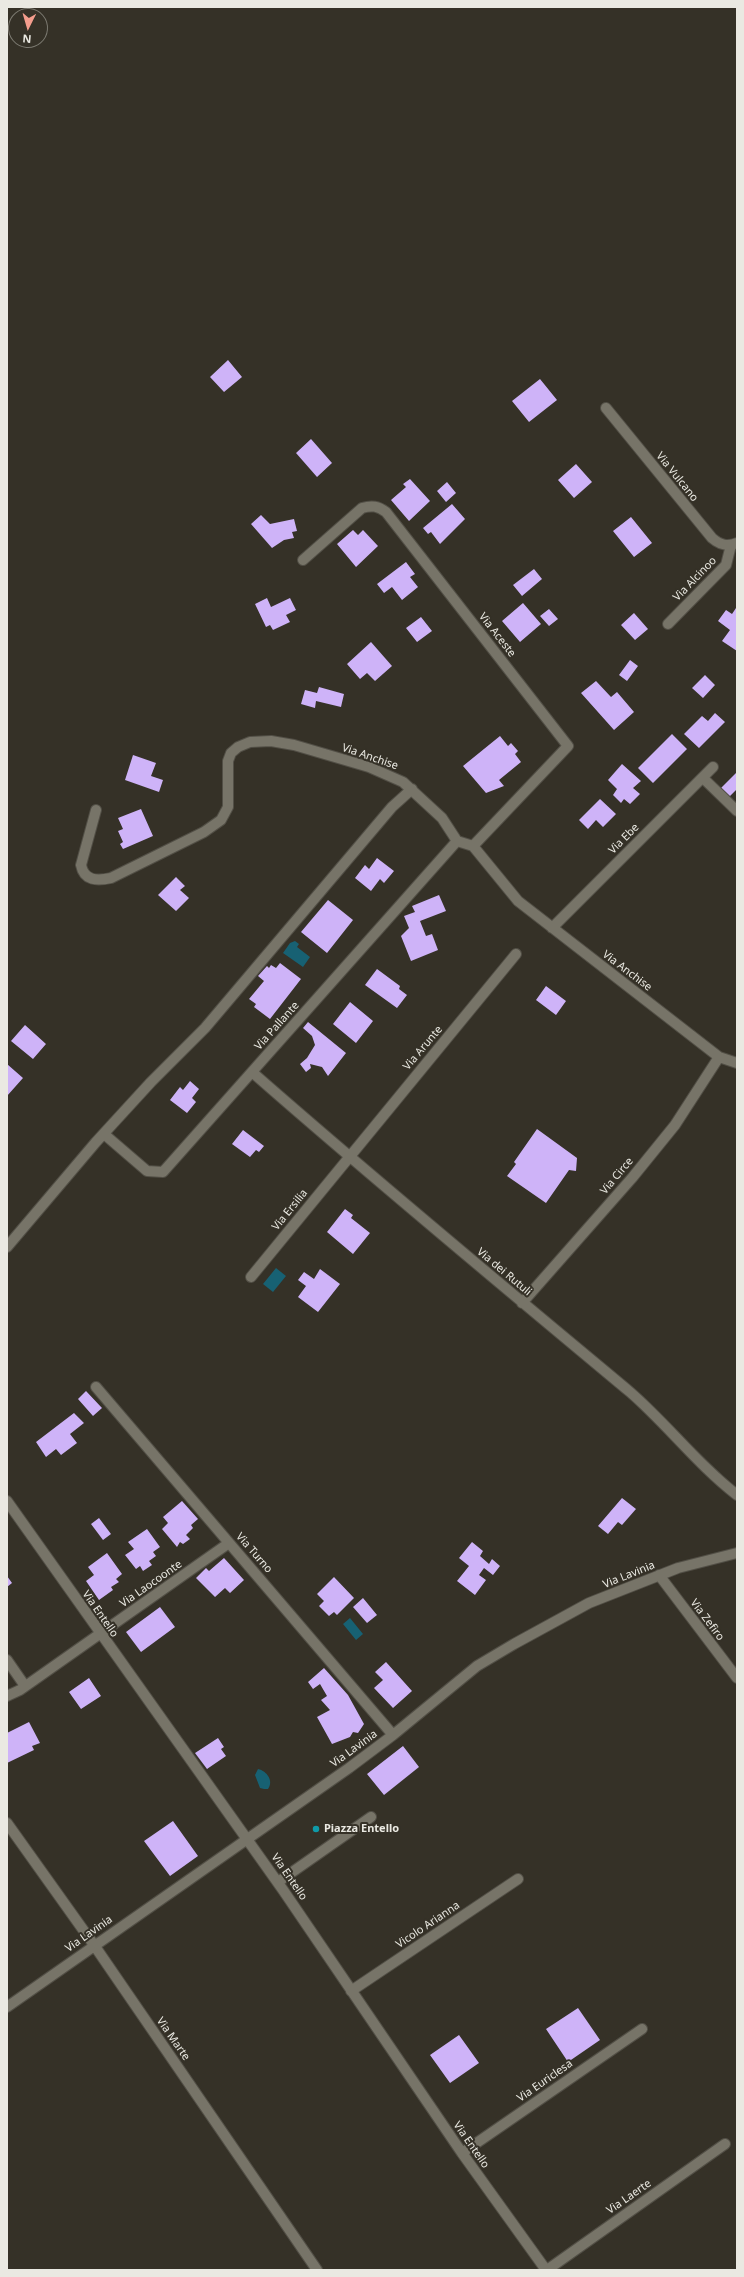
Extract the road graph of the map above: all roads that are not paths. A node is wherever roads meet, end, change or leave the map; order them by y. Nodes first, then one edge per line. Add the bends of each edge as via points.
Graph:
1 (606, 408) dead end
2 (734, 544) edge
3 (303, 560) dead end
4 (668, 624) dead end
5 (713, 767) dead end
6 (703, 778) junction
7 (412, 790) junction
8 (96, 810) dead end
9 (737, 812) edge
10 (457, 841) junction
11 (473, 846) junction
12 (552, 928) junction
13 (516, 954) dead end
14 (720, 1057) junction
15 (737, 1063) edge
16 (252, 1072) junction
17 (104, 1134) junction
18 (349, 1158) junction
19 (7, 1247) edge
20 (251, 1277) dead end
21 (522, 1303) junction
22 (96, 1388) dead end
23 (737, 1495) edge
24 (7, 1501) edge
25 (229, 1543) junction
26 (737, 1553) edge
27 (659, 1575) junction
28 (100, 1635) junction
29 (7, 1660) edge
30 (737, 1678) edge
31 (26, 1686) junction
32 (7, 1696) edge
33 (393, 1735) junction
34 (371, 1818) dead end
35 (7, 1823) edge
36 (247, 1839) junction
37 (518, 1879) dead end
38 (278, 1882) junction
39 (94, 1945) junction
40 (351, 1991) junction
41 (7, 2007) edge
42 (642, 2029) dead end
43 (726, 2144) dead end
44 (462, 2153) junction
45 (544, 2269) edge
46 (317, 2270) edge

1 - 2 street, Via Vulcano via 712,538 718,544
2 - 4 street, Via Alcinoo via 726,565
3 - 11 street, Via Aceste via 362,508 374,506 386,512 568,746
5 - 6 street, Via Ebe
6 - 9 street
6 - 12 street, Via Ebe
7 - 8 street, Via Anchise via 403,782 369,767 294,745 271,741 250,742 231,753 228,761 228,807 221,820 198,836 111,878 100,880 87,877 81,865
7 - 10 street, Via Anchise via 442,818
7 - 17 street via 392,807 205,1028
10 - 11 street
10 - 16 street, Via Pallante
11 - 12 street, Via Anchise via 518,901
12 - 14 street, Via Anchise
13 - 18 street, Via Arunte
14 - 15 street, Via Anchise
14 - 21 street, Via Circe via 675,1125
16 - 17 street, Via Pallante via 163,1172 147,1170
16 - 18 street, Via dei Rutuli
17 - 19 street
18 - 20 street, Via Ersilia
18 - 21 street, Via dei Rutuli
21 - 23 street, Via dei Rutuli via 632,1394
22 - 25 street, Via Turno
24 - 28 street, Via Entello
25 - 28 street, Via Laocoonte
25 - 33 street, Via Turno
26 - 27 street, Via Lavinia
27 - 30 street, Via Zefiro
27 - 33 street, Via Lavinia via 590,1603 477,1666
28 - 31 street, Via Laocoonte
28 - 36 street, Via Entello
29 - 31 street
31 - 32 street, Via Laocoonte
33 - 36 street, Via Lavinia
34 - 38 street
35 - 39 street, Via Marte
36 - 38 street, Via Entello
36 - 39 street, Via Lavinia
37 - 40 street, Vicolo Arianna
38 - 40 street, Via Entello
39 - 41 street, Via Lavinia
39 - 46 street, Via Marte
40 - 44 street, Via Entello
42 - 44 street, Via Euriclesa
43 - 45 street, Via Laerte
44 - 45 street, Via Entello

